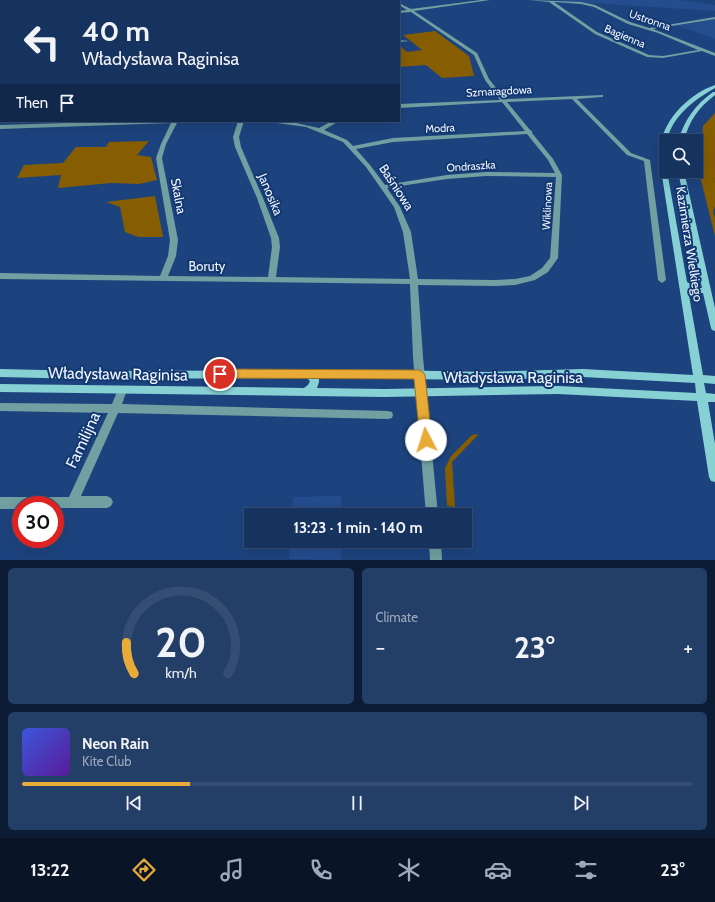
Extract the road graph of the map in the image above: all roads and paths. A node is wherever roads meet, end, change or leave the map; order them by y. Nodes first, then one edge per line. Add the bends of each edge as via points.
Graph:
1 (488, 0) edge
2 (531, 0) edge
3 (550, 1) junction
4 (400, 4) edge
5 (412, 10) junction
6 (400, 12) edge
7 (715, 18) edge
8 (649, 28) junction
9 (400, 41) edge
10 (408, 41) dead end
11 (703, 50) junction
12 (715, 55) edge
13 (715, 86) edge
14 (715, 93) edge
15 (601, 96) dead end
16 (574, 98) junction
17 (505, 101) junction
18 (400, 106) edge
19 (150, 122) edge
20 (174, 122) edge
21 (241, 122) edge
22 (272, 122) edge
23 (334, 122) edge
24 (1, 128) edge
25 (320, 130) junction
26 (530, 132) junction
27 (683, 134) edge
28 (352, 148) junction
29 (559, 175) junction
30 (682, 178) edge
31 (384, 187) junction
32 (0, 276) edge
33 (162, 278) junction
34 (272, 279) junction
35 (662, 280) dead end
36 (414, 282) junction
37 (683, 283) junction
38 (706, 289) junction
39 (715, 328) edge
40 (0, 373) edge
41 (309, 374) junction
42 (419, 375) junction
43 (700, 380) junction
44 (715, 380) edge
45 (0, 388) edge
46 (122, 390) junction
47 (305, 392) junction
48 (421, 393) junction
49 (702, 398) junction
50 (715, 398) edge
51 (0, 407) edge
52 (115, 409) junction
53 (388, 415) dead end
54 (715, 477) edge
55 (107, 502) dead end
56 (0, 503) edge
57 (72, 503) junction
58 (431, 508) edge
59 (435, 548) edge
60 (436, 560) edge

1 - 5 street
2 - 3 street, Ustronna
3 - 8 street, Ustronna via 595,6 625,21
3 - 11 street, Bagienna via 596,33 648,56 663,57
4 - 5 street, Wiklinowa
5 - 6 street
5 - 17 street, Wiklinowa via 476,54 486,80
7 - 8 street
8 - 11 street, Ustronna
9 - 10 street
11 - 12 street, Ustronna
13 - 37 main road, Kazimierza Wielkiego via 687,104 675,118 665,138 663,163
14 - 27 main road via 687,120
15 - 16 street, Szmaragdowa
16 - 17 street, Szmaragdowa
16 - 35 street via 629,154 648,160
17 - 18 street, Szmaragdowa
17 - 26 street, Wiklinowa
19 - 24 street
20 - 33 street, Skalna via 164,140 159,158 174,240 172,256
21 - 34 street, Janosika via 236,137 238,147 275,238
22 - 25 street, Baśniowa
23 - 25 street
25 - 28 street, Baśniowa via 345,141
26 - 28 street, Modra via 393,140
26 - 29 street, Wiklinowa
28 - 31 street, Baśniowa
29 - 31 street, Ondraszka via 518,173 447,177
29 - 36 street, Wiklinowa via 554,258 545,270 532,278 515,282
30 - 38 main road, Kazimierza Wielkiego
31 - 36 street, Baśniowa via 398,207 407,232
32 - 33 street, Boruty
33 - 34 street, Boruty
34 - 36 street, Boruty
36 - 42 street, Baśniowa
37 - 38 main road via 695,290
37 - 43 main road, Kazimierza Wielkiego
38 - 39 main road, Kazimierza Wielkiego
40 - 41 main road, Władysława Raginisa
41 - 42 main road, Władysława Raginisa
41 - 47 main road via 315,380 312,388
42 - 43 main road, Władysława Raginisa via 583,373
42 - 48 street, Baśniowa
43 - 44 main road, Władysława Raginisa
43 - 49 main road, Kazimierza Wielkiego
45 - 46 main road, Władysława Raginisa
46 - 47 main road, Władysława Raginisa
46 - 52 street, Familijna
47 - 48 main road, Władysława Raginisa
48 - 49 main road, Władysława Raginisa via 558,390
48 - 58 street, Baśniowa
49 - 50 main road, Władysława Raginisa
49 - 54 main road, Kazimierza Wielkiego
51 - 52 street
52 - 53 street
52 - 57 street, Familijna
55 - 57 street
56 - 57 street
59 - 60 street

